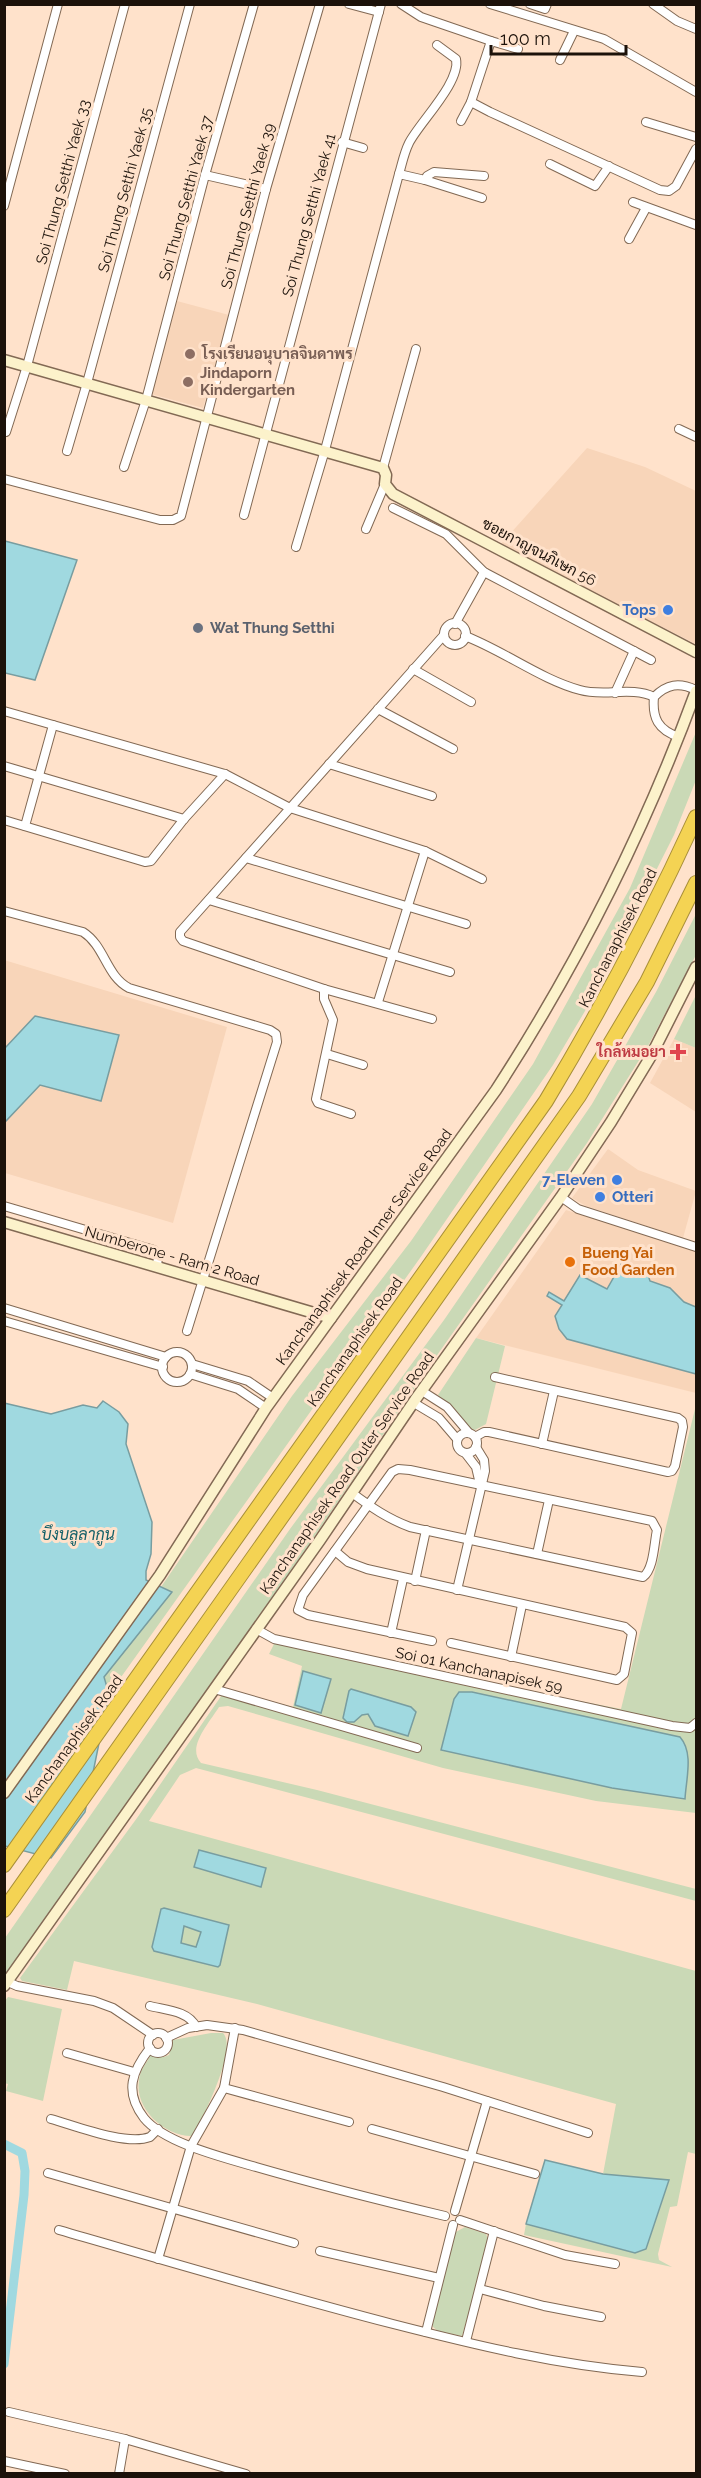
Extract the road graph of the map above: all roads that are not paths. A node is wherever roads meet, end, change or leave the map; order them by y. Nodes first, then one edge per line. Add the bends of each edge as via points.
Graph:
1 (58, 4) edge
2 (125, 4) edge
3 (190, 4) edge
4 (254, 4) edge
5 (320, 4) edge
6 (348, 4) edge
7 (401, 4) edge
8 (490, 4) edge
9 (530, 4) edge
10 (547, 4) edge
11 (653, 4) edge
12 (380, 8) edge
13 (696, 29) edge
14 (574, 31) junction
15 (490, 41) junction
16 (437, 45) dead end
17 (518, 50) dead end
18 (560, 60) dead end
19 (696, 92) edge
20 (471, 102) junction
21 (461, 121) dead end
22 (646, 122) dead end
23 (696, 137) edge
24 (342, 142) junction
25 (363, 148) dead end
26 (696, 149) edge
27 (550, 164) dead end
28 (609, 166) junction
29 (399, 174) junction
30 (205, 175) junction
31 (484, 176) dead end
32 (425, 180) junction
33 (266, 189) junction
34 (482, 198) dead end
35 (633, 202) dead end
36 (4, 206) edge
37 (646, 208) junction
38 (696, 225) edge
39 (629, 239) dead end
40 (417, 349) dead end
41 (4, 360) edge
42 (27, 366) junction
43 (87, 383) junction
44 (146, 400) junction
45 (205, 416) junction
46 (679, 429) dead end
47 (6, 432) dead end
48 (266, 433) junction
49 (696, 437) edge
50 (325, 450) junction
51 (67, 451) dead end
52 (124, 467) dead end
53 (383, 468) junction
54 (4, 479) edge
55 (385, 484) junction
56 (393, 508) dead end
57 (244, 515) dead end
58 (366, 529) dead end
59 (296, 547) dead end
60 (484, 572) junction
61 (455, 624) junction
62 (444, 636) junction
63 (465, 636) junction
64 (634, 651) junction
65 (696, 652) edge
66 (651, 660) dead end
67 (413, 669) junction
68 (696, 690) edge
69 (615, 693) junction
70 (654, 697) junction
71 (471, 702) dead end
72 (378, 709) junction
73 (4, 711) edge
74 (53, 725) junction
75 (679, 737) junction
76 (453, 748) dead end
77 (329, 764) junction
78 (4, 766) edge
79 (225, 774) junction
80 (39, 776) junction
81 (432, 796) dead end
82 (290, 808) junction
83 (696, 817) edge
84 (184, 819) junction
85 (4, 820) edge
86 (25, 826) junction
87 (425, 851) junction
88 (246, 858) junction
89 (482, 879) dead end
90 (696, 883) edge
91 (209, 900) junction
92 (408, 906) junction
93 (4, 911) edge
94 (466, 924) dead end
95 (393, 955) junction
96 (696, 967) edge
97 (450, 972) dead end
98 (324, 989) junction
99 (378, 1002) junction
100 (432, 1019) dead end
101 (327, 1054) junction
102 (363, 1065) dead end
103 (351, 1114) dead end
104 (561, 1197) junction
105 (4, 1206) edge
106 (51, 1219) junction
107 (4, 1222) edge
108 (47, 1235) junction
109 (696, 1247) edge
110 (157, 1268) junction
111 (202, 1281) junction
112 (4, 1308) edge
113 (331, 1318) junction
114 (4, 1321) edge
115 (187, 1331) dead end
116 (166, 1357) junction
117 (192, 1364) junction
118 (163, 1367) junction
119 (190, 1374) junction
120 (495, 1377) dead end
121 (422, 1391) junction
122 (555, 1391) junction
123 (273, 1398) junction
124 (414, 1403) junction
125 (266, 1408) junction
126 (472, 1435) junction
127 (458, 1439) junction
128 (542, 1444) junction
129 (476, 1447) junction
130 (466, 1454) junction
131 (480, 1485) junction
132 (352, 1493) junction
133 (549, 1500) junction
134 (368, 1505) junction
135 (426, 1530) junction
136 (468, 1539) junction
137 (335, 1551) junction
138 (537, 1554) junction
139 (403, 1579) junction
140 (416, 1581) junction
141 (457, 1590) junction
142 (522, 1605) junction
143 (256, 1629) junction
144 (391, 1633) junction
145 (432, 1641) dead end
146 (451, 1643) dead end
147 (512, 1657) junction
148 (214, 1689) junction
149 (696, 1723) edge
150 (417, 1748) dead end
151 (4, 1793) edge
152 (4, 1865) edge
153 (4, 1910) edge
154 (6, 1984) edge
155 (150, 2006) dead end
156 (196, 2027) junction
157 (235, 2028) junction
158 (153, 2035) junction
159 (166, 2038) junction
160 (150, 2048) junction
161 (67, 2053) dead end
162 (134, 2072) junction
163 (224, 2088) junction
164 (487, 2102) junction
165 (51, 2119) dead end
166 (349, 2122) dead end
167 (158, 2129) junction
168 (372, 2129) dead end
169 (588, 2133) dead end
170 (191, 2146) junction
171 (471, 2155) junction
172 (48, 2173) dead end
173 (535, 2174) dead end
174 (173, 2208) junction
175 (455, 2211) junction
176 (445, 2216) junction
177 (456, 2222) junction
178 (59, 2230) dead end
179 (494, 2231) junction
180 (294, 2243) dead end
181 (320, 2251) dead end
182 (158, 2259) junction
183 (615, 2264) dead end
184 (439, 2278) junction
185 (480, 2289) junction
186 (601, 2317) dead end
187 (426, 2332) junction
188 (466, 2341) junction
189 (642, 2372) dead end
190 (9, 2412) dead end
191 (125, 2439) junction
192 (4, 2461) edge
193 (65, 2474) edge
194 (119, 2474) edge
195 (246, 2474) edge

1 - 36 street
2 - 42 street, Soi Thung Setthi Yaek 33
3 - 43 street, Soi Thung Setthi Yaek 35
4 - 30 street, Soi Thung Setthi Yaek 37
5 - 33 street, Soi Thung Setthi Yaek 39
6 - 12 street
7 - 15 street via 421,17
8 - 14 street
9 - 10 street via 545,9
11 - 13 street
12 - 24 street, Soi Thung Setthi Yaek 41
14 - 18 street
14 - 19 street via 604,39
15 - 17 street
15 - 20 street
16 - 29 street via 456,59 456,68 442,96 407,145
20 - 21 street
20 - 28 street
22 - 23 street
24 - 25 street
24 - 48 street, Soi Thung Setthi Yaek 41
26 - 28 street via 676,186 669,191
27 - 28 street via 595,186
29 - 32 street
29 - 50 street
30 - 33 street
30 - 44 street, Soi Thung Setthi Yaek 37
31 - 32 street via 434,172
32 - 34 street
33 - 45 street, Soi Thung Setthi Yaek 39
35 - 37 street
37 - 38 street
37 - 39 street
40 - 53 street
41 - 42 main road
42 - 43 main road
42 - 47 street, Soi Thung Setthi Yaek 33
43 - 44 main road
43 - 51 street, Soi Thung Setthi Yaek 35
44 - 45 main road
44 - 52 street, Soi Thung Setthi Yaek 37
45 - 48 main road
45 - 54 street, Soi Thung Setthi Yaek 39 via 181,516 173,520 160,520
46 - 49 street
48 - 50 main road
48 - 57 street, Soi Thung Setthi Yaek 41
50 - 53 main road
50 - 59 street
53 - 55 main road
55 - 58 street
55 - 65 main road, ซอยกาญจนภิเษก 56 via 393,494
56 - 60 street via 446,534
60 - 61 street
60 - 64 street
61 - 62 street via 448,626
61 - 63 street via 464,629
62 - 63 street via 452,645 460,644
62 - 67 street
63 - 69 street via 490,645 555,681 579,690
64 - 66 street
64 - 69 street
67 - 71 street
67 - 72 street
68 - 70 street via 675,685 664,687
68 - 75 main road, Kanchanaphisek Road Inner Service Road
69 - 70 street via 645,693
70 - 75 street via 656,723
72 - 76 street
72 - 77 street
73 - 74 street
74 - 79 street
74 - 80 street
75 - 113 main road, Kanchanaphisek Road Inner Service Road via 602,906 518,1057
77 - 81 street
77 - 82 street
78 - 80 street
79 - 82 street
79 - 84 street
80 - 84 street
80 - 86 street
82 - 87 street
82 - 88 street
83 - 152 highway, Kanchanaphisek Road via 648,921 546,1101
84 - 86 street via 156,856 145,862
85 - 86 street
87 - 89 street
87 - 92 street
88 - 91 street
88 - 92 street
90 - 153 highway via 647,982 579,1096
91 - 95 street
91 - 98 street via 180,932 183,941
92 - 94 street
92 - 95 street
93 - 111 street via 83,932 96,943 115,978 129,988 276,1034 277,1042
95 - 97 street
95 - 99 street
96 - 104 main road, Kanchanaphisek Road Outer Service Road via 651,1056
98 - 99 street
98 - 101 street via 333,1020
99 - 100 street
101 - 102 street
101 - 103 street via 316,1101
104 - 109 street via 578,1209
104 - 121 main road, Kanchanaphisek Road Outer Service Road
105 - 106 street
106 - 108 street
106 - 110 street via 154,1250
107 - 108 main road, Numberone - Ram 2 Road
108 - 110 main road, Numberone - Ram 2 Road
110 - 111 main road, Numberone - Ram 2 Road
111 - 113 main road, Numberone - Ram 2 Road
111 - 115 street
112 - 116 street
113 - 123 main road, Kanchanaphisek Road Inner Service Road
114 - 118 street
116 - 117 street via 182,1353
116 - 118 street
117 - 119 street
117 - 123 street via 248,1381
118 - 119 street via 166,1376 174,1381
119 - 125 street via 238,1389
120 - 122 street
121 - 124 main road, Kanchanaphisek Road Outer Service Road
121 - 126 street via 447,1407
122 - 128 street
122 - 128 street via 682,1421 675,1466 668,1472
123 - 125 main road, Kanchanaphisek Road Inner Service Road
124 - 127 street via 439,1418
124 - 132 main road, Kanchanaphisek Road Outer Service Road
125 - 151 main road, Kanchanaphisek Road Inner Service Road via 160,1575
126 - 127 street via 462,1434
126 - 128 street via 484,1432
126 - 129 street
127 - 130 street via 458,1449
129 - 130 street
129 - 131 street via 484,1460
130 - 131 street via 476,1467
131 - 133 street
131 - 134 street via 398,1469
131 - 136 street
132 - 134 street
132 - 143 main road, Kanchanaphisek Road Outer Service Road
133 - 138 street
133 - 138 street via 652,1521 657,1530 649,1567 643,1577
134 - 135 street via 392,1520
134 - 137 street
135 - 136 street
135 - 140 street
136 - 138 street
136 - 141 street
137 - 139 street via 356,1566
137 - 144 street via 303,1595 298,1610
139 - 140 street
139 - 144 street
140 - 141 street
141 - 142 street
142 - 147 street
142 - 147 street via 630,1629 632,1633 624,1674 612,1680
143 - 148 main road, Kanchanaphisek Road Outer Service Road
143 - 149 street, Soi 01 Kanchanapisek 59 via 274,1639 672,1726 690,1728
144 - 145 street
146 - 147 street
148 - 150 street
148 - 154 main road, Kanchanaphisek Road Outer Service Road
154 - 158 street via 94,2001 113,2008
155 - 156 street via 185,2015 193,2019
156 - 157 street
156 - 159 street
157 - 163 street
157 - 164 street
158 - 159 street via 160,2033
158 - 160 street
159 - 160 street via 168,2045 163,2051
160 - 162 street
161 - 162 street
162 - 167 street via 134,2099 145,2120
163 - 166 street
163 - 170 street
164 - 169 street
164 - 171 street
165 - 167 street via 135,2139 150,2137
167 - 170 street
168 - 171 street
170 - 174 street
170 - 176 street via 323,2187
171 - 173 street
171 - 175 street
172 - 174 street
174 - 180 street
174 - 182 street
175 - 176 street
175 - 177 street via 460,2215
176 - 177 street via 447,2222
177 - 179 street
177 - 184 street
178 - 182 street
179 - 183 street via 565,2255
179 - 185 street
181 - 184 street
182 - 187 street
184 - 187 street
185 - 186 street
185 - 188 street
187 - 188 street
188 - 189 street via 555,2362
190 - 191 street
191 - 194 street
191 - 195 street
192 - 193 street

